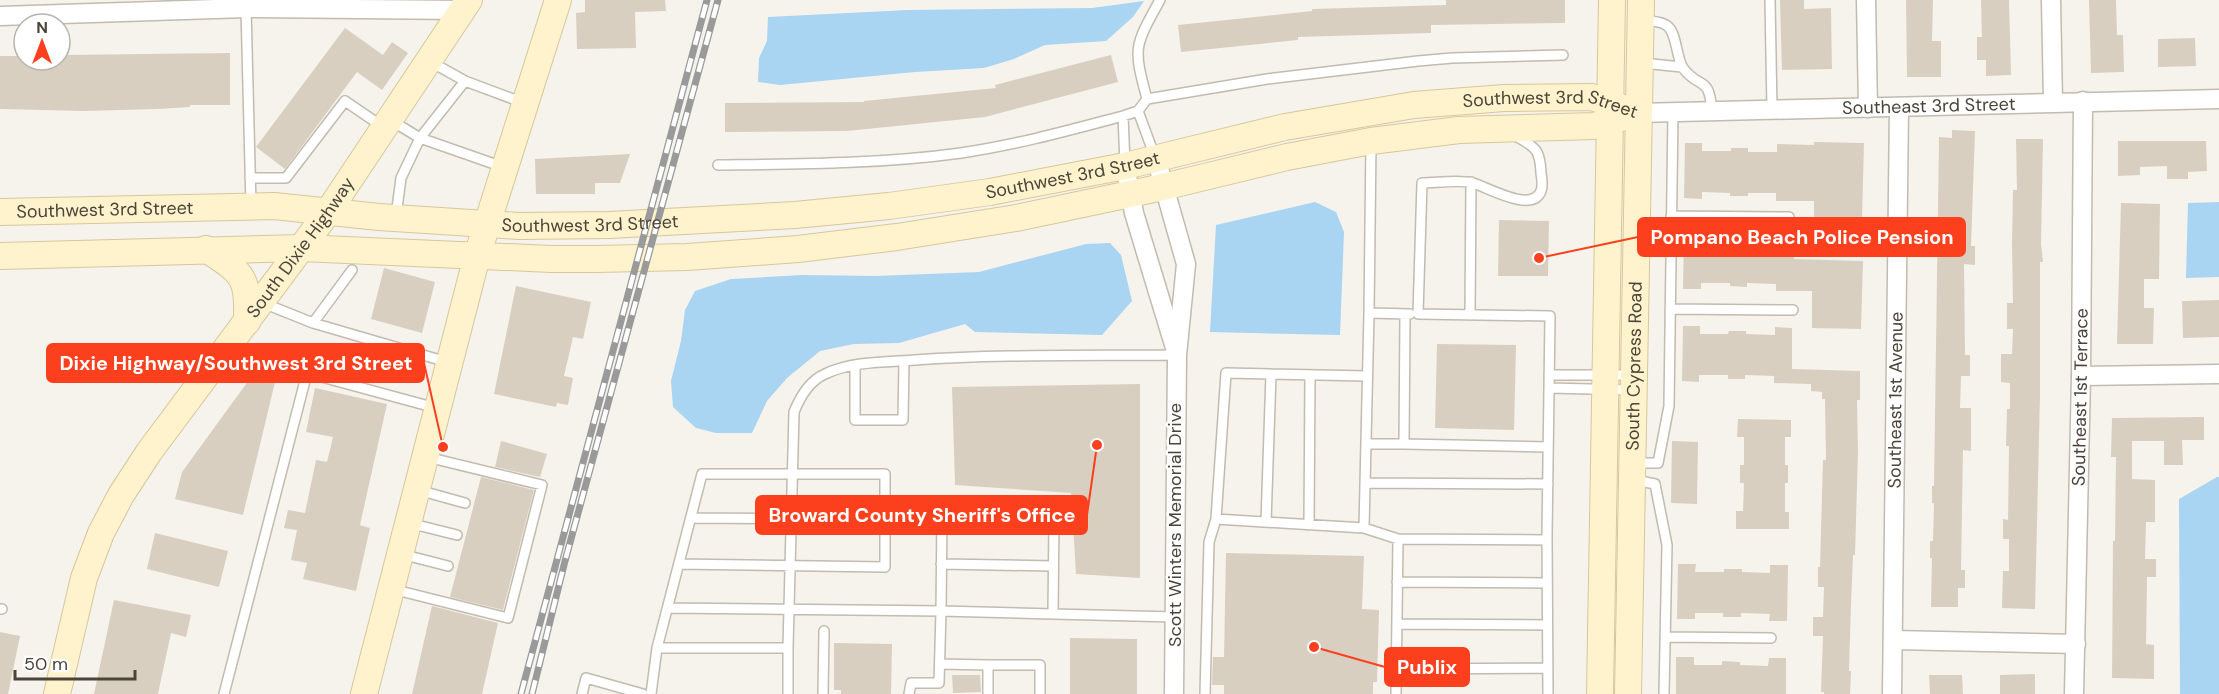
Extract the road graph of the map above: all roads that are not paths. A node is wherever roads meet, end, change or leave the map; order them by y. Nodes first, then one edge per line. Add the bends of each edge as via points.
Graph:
1 (558, 0) edge
2 (1160, 0) edge
3 (1612, 0) edge
4 (1770, 0) edge
5 (1866, 0) edge
6 (2051, 0) edge
7 (466, 5) edge
8 (246, 8) junction
9 (1640, 10) edge
10 (0, 16) edge
11 (1563, 55) dead end
12 (430, 62) junction
13 (1639, 63) junction
14 (1682, 67) junction
15 (465, 81) junction
16 (1148, 99) junction
17 (2219, 99) edge
18 (2083, 101) junction
19 (2053, 102) junction
20 (525, 104) junction
21 (1899, 107) junction
22 (1868, 108) junction
23 (1772, 110) junction
24 (1138, 111) junction
25 (1610, 112) junction
26 (1673, 112) junction
27 (1712, 112) junction
28 (1638, 113) junction
29 (1123, 116) junction
30 (387, 124) junction
31 (1502, 128) junction
32 (420, 138) junction
33 (1371, 141) junction
34 (1156, 158) junction
35 (718, 165) dead end
36 (1125, 166) junction
37 (505, 168) junction
38 (250, 178) junction
39 (1471, 182) junction
40 (1163, 187) junction
41 (1130, 194) junction
42 (251, 206) junction
43 (0, 212) edge
44 (328, 212) junction
45 (1671, 216) junction
46 (1789, 217) dead end
47 (396, 218) junction
48 (487, 225) junction
49 (301, 248) junction
50 (206, 249) junction
51 (0, 256) edge
52 (477, 256) junction
53 (351, 270) dead end
54 (1670, 309) junction
55 (1793, 310) dead end
56 (254, 312) junction
57 (1369, 313) junction
58 (1406, 314) junction
59 (1418, 314) junction
60 (1470, 315) junction
61 (313, 323) junction
62 (225, 351) junction
63 (1177, 355) junction
64 (904, 361) junction
65 (450, 363) junction
66 (855, 366) junction
67 (307, 373) junction
68 (1271, 374) junction
69 (2219, 374) edge
70 (1310, 375) junction
71 (1549, 375) junction
72 (1367, 376) junction
73 (2081, 376) junction
74 (1634, 382) junction
75 (1606, 383) junction
76 (1549, 388) junction
77 (438, 409) junction
78 (1366, 444) junction
79 (1404, 444) junction
80 (1548, 447) junction
81 (426, 457) junction
82 (1632, 472) junction
83 (793, 474) junction
84 (1365, 483) junction
85 (1548, 484) junction
86 (418, 490) junction
87 (465, 503) dead end
88 (691, 518) junction
89 (792, 519) junction
90 (885, 519) junction
91 (1216, 519) junction
92 (1266, 522) junction
93 (409, 523) junction
94 (1309, 525) junction
95 (1364, 528) junction
96 (457, 535) dead end
97 (1398, 539) junction
98 (1547, 540) junction
99 (401, 554) junction
100 (679, 564) junction
101 (941, 564) junction
102 (448, 566) dead end
103 (1053, 566) junction
104 (790, 567) junction
105 (1397, 582) junction
106 (1547, 583) junction
107 (392, 589) junction
108 (668, 608) junction
109 (789, 610) junction
110 (941, 611) junction
111 (1053, 614) junction
112 (1175, 617) junction
113 (1397, 624) junction
114 (1548, 625) junction
115 (824, 631) dead end
116 (1665, 637) junction
117 (1770, 638) dead end
118 (1893, 640) junction
119 (2076, 644) junction
120 (657, 648) junction
121 (788, 648) junction
122 (940, 664) junction
123 (988, 665) junction
124 (1548, 668) junction
125 (1396, 669) junction
126 (939, 683) junction
127 (57, 694) edge
128 (224, 694) edge
129 (364, 694) edge
130 (582, 694) edge
131 (643, 694) edge
132 (651, 694) edge
133 (788, 694) edge
134 (823, 694) edge
135 (909, 694) edge
136 (939, 694) edge
137 (988, 694) edge
138 (1040, 694) edge
139 (1174, 694) edge
140 (1205, 694) edge
141 (1396, 694) edge
142 (1548, 694) edge
143 (1600, 694) edge
144 (1628, 694) edge
145 (1664, 694) edge
146 (1892, 694) edge
147 (2074, 694) edge

1 - 20 street
2 - 16 lane via 1138,46 1138,65
3 - 25 street, South Cypress Road
4 - 23 lane
5 - 22 street
6 - 19 street
7 - 8 street
7 - 12 street, South Dixie Highway
8 - 10 street
8 - 38 lane
9 - 13 street, South Cypress Road
9 - 14 lane via 1671,30
11 - 16 lane via 1418,61 1267,79
12 - 15 lane
12 - 30 street, South Dixie Highway
13 - 14 lane
13 - 28 street, South Cypress Road
14 - 27 lane via 1707,86
15 - 20 lane
15 - 32 lane
16 - 24 lane
17 - 18 street, Southeast 3rd Street
18 - 19 street, Southeast 3rd Street
18 - 73 street, Southeast 1st Terrace
19 - 21 street, Southeast 3rd Street
20 - 37 street
21 - 22 street, Southeast 3rd Street
21 - 118 street, Southeast 1st Avenue
22 - 23 street, Southeast 3rd Street
23 - 27 street, Southeast 3rd Street
24 - 29 lane
24 - 34 lane
25 - 28 street, Southwest 3rd Street
25 - 31 street, Southwest 3rd Street via 1594,126
25 - 34 street, Southwest 3rd Street via 1592,97 1414,105 1285,127
25 - 75 street, South Cypress Road
26 - 27 street, Southeast 3rd Street
26 - 28 street, Southeast 3rd Street
26 - 45 lane
28 - 74 street, South Cypress Road
29 - 35 lane via 961,153 893,160
29 - 36 lane
30 - 32 lane
30 - 38 lane via 345,101 286,178
30 - 44 street, South Dixie Highway
31 - 33 street, Southwest 3rd Street
31 - 39 lane via 1536,147 1541,161 1539,195 1522,200
32 - 37 lane
32 - 47 lane via 401,178
33 - 40 street, Southwest 3rd Street
33 - 57 lane
34 - 36 street, Southwest 3rd Street
34 - 40 street, Scott Winters Memorial Drive
36 - 41 street, Scott Winters Memorial Drive
36 - 48 street, Southwest 3rd Street via 990,192 843,211 609,225
37 - 48 street
38 - 42 lane
39 - 59 lane via 1422,183
39 - 60 lane
40 - 41 street, Southwest 3rd Street
40 - 63 street, Scott Winters Memorial Drive via 1186,264
41 - 52 street, Southwest 3rd Street via 973,225 798,249 687,257
41 - 63 street, Scott Winters Memorial Drive
42 - 43 street, Southwest 3rd Street
42 - 44 street, Southwest 3rd Street
44 - 47 street, Southwest 3rd Street
44 - 49 street, South Dixie Highway
45 - 46 lane
45 - 54 lane
47 - 48 street, Southwest 3rd Street
48 - 52 street
49 - 50 street, Southwest 3rd Street
49 - 52 street, Southwest 3rd Street
49 - 56 street, South Dixie Highway
50 - 51 street, Southwest 3rd Street
50 - 56 street via 241,275
52 - 65 street
53 - 61 lane
54 - 55 lane
54 - 82 lane via 1668,406 1658,463
56 - 61 lane
56 - 62 street, South Dixie Highway
57 - 58 lane
57 - 72 lane
58 - 59 lane
58 - 79 lane
59 - 60 lane
60 - 71 lane via 1550,316
61 - 65 lane
62 - 67 lane
62 - 127 street, South Dixie Highway via 140,465 101,533 79,595
63 - 64 lane via 976,356
63 - 112 street, Scott Winters Memorial Drive
64 - 66 lane
64 - 66 lane via 903,420 855,420
65 - 77 street
66 - 83 lane via 822,375 799,399 794,412
67 - 77 lane
67 - 128 lane
68 - 70 lane
68 - 91 lane via 1226,373
68 - 92 lane
69 - 73 street
70 - 72 lane
70 - 94 lane
71 - 75 lane
71 - 76 lane
72 - 78 lane
73 - 119 street, Southeast 1st Terrace
74 - 75 lane
74 - 75 lane
74 - 82 street, South Cypress Road
75 - 76 lane
75 - 143 street, South Cypress Road
76 - 80 lane
77 - 81 street
78 - 79 lane
78 - 84 lane
79 - 80 lane
80 - 85 lane
81 - 86 street
81 - 107 lane via 542,485 508,618
82 - 116 lane via 1655,484 1667,545
82 - 144 street, South Cypress Road
83 - 88 lane via 702,474
83 - 89 lane
83 - 90 lane via 885,474
84 - 85 lane
84 - 95 lane
85 - 98 lane
86 - 87 lane
86 - 93 street
88 - 89 lane
88 - 100 lane
89 - 90 lane
89 - 104 lane
90 - 104 lane via 885,567
91 - 92 lane
91 - 140 lane via 1209,542
92 - 94 lane
93 - 96 lane
93 - 99 street
94 - 95 lane
95 - 97 lane
97 - 98 lane
97 - 105 lane
98 - 106 lane
99 - 102 lane
99 - 107 street
100 - 104 lane
100 - 108 lane
101 - 103 lane
101 - 103 lane via 942,517 1054,519
101 - 110 lane
103 - 111 lane
104 - 109 lane
105 - 106 lane
105 - 113 lane
106 - 114 lane
107 - 129 street
108 - 109 lane
108 - 120 lane
109 - 110 lane
109 - 121 lane
110 - 111 lane
110 - 122 lane
111 - 112 lane
112 - 139 street, Scott Winters Memorial Drive
113 - 114 lane
113 - 125 lane
114 - 124 lane
115 - 134 lane
116 - 117 lane
116 - 145 lane
118 - 119 street
118 - 146 street, Southeast 1st Avenue
119 - 147 street, Southeast 1st Terrace
120 - 121 lane
120 - 132 lane
121 - 133 lane
122 - 123 lane
122 - 126 lane
123 - 137 lane
123 - 138 lane via 1040,665
124 - 125 lane
124 - 142 lane
125 - 141 lane
126 - 135 lane via 911,683
126 - 136 lane
130 - 131 lane via 586,678

